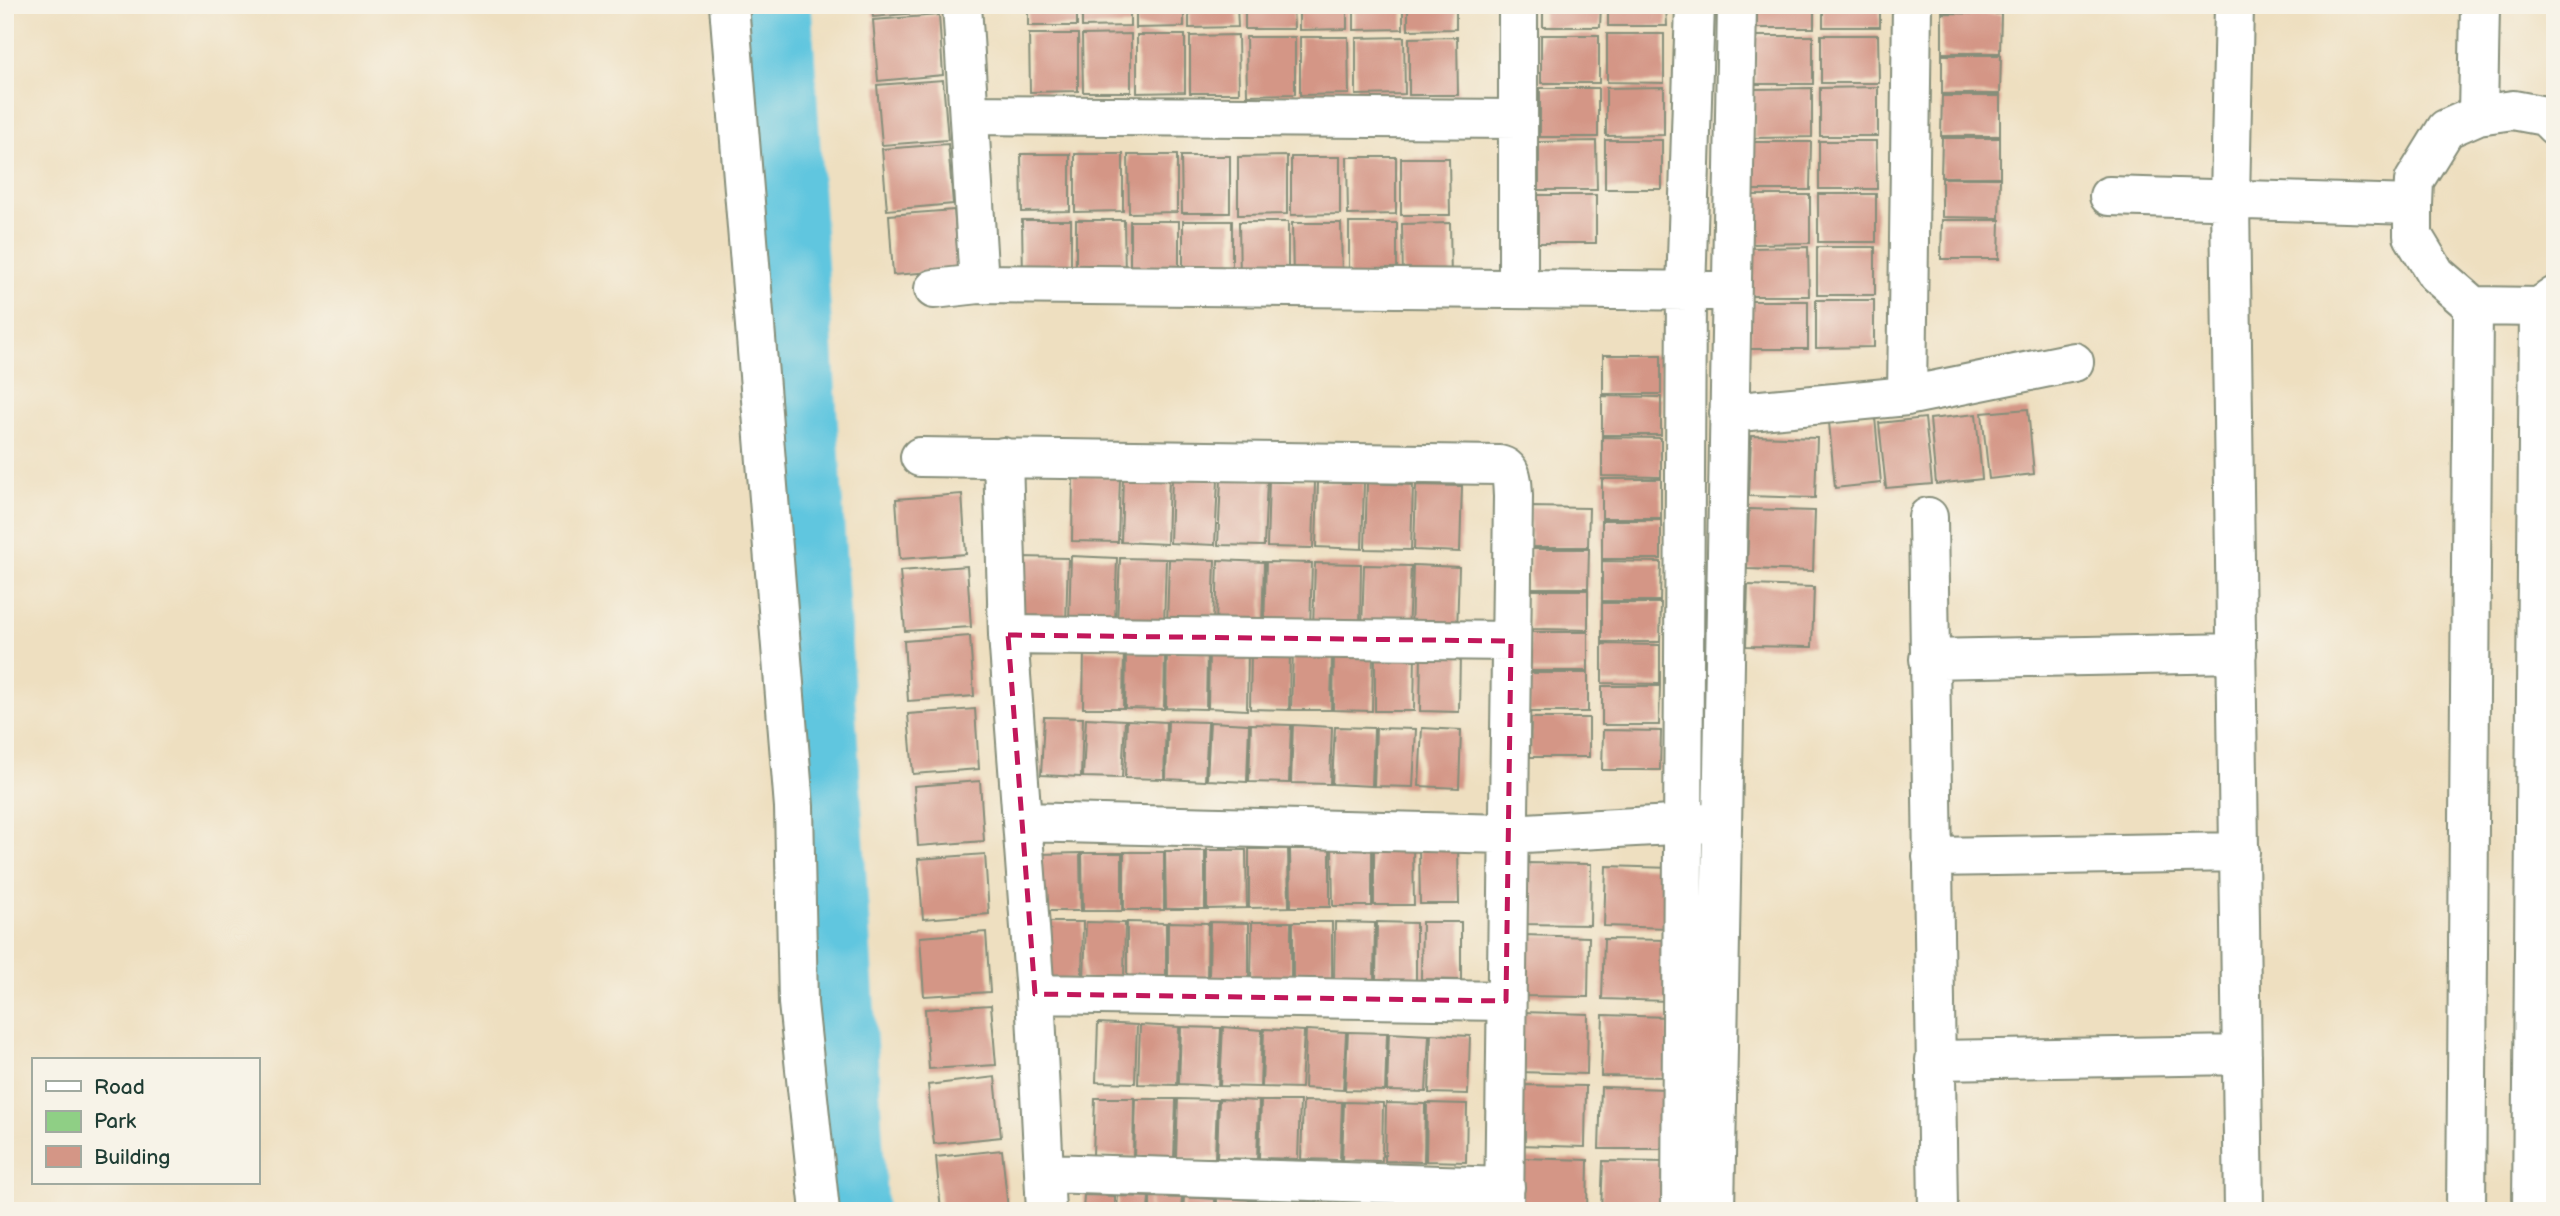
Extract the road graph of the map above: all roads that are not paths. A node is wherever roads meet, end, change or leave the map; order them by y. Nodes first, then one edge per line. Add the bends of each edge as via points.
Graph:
1 (729, 5) edge
2 (962, 5) edge
3 (1518, 5) edge
4 (1695, 5) edge
5 (1737, 5) edge
6 (1912, 5) edge
7 (2234, 5) edge
8 (2480, 5) edge
9 (969, 115) junction
10 (2477, 115) junction
11 (1518, 120) junction
12 (2555, 126) edge
13 (2109, 196) dead end
14 (2230, 200) junction
15 (2413, 205) junction
16 (979, 284) junction
17 (934, 289) dead end
18 (1518, 289) junction
19 (1686, 291) junction
20 (1731, 291) junction
21 (2547, 301) edge
22 (2473, 306) junction
23 (2074, 362) dead end
24 (1907, 396) junction
25 (1729, 414) junction
26 (920, 457) dead end
27 (1003, 457) junction
28 (1928, 517) dead end
29 (1008, 635) junction
30 (1511, 641) junction
31 (2237, 653) junction
32 (1929, 659) junction
33 (1022, 822) junction
34 (1703, 823) junction
35 (1507, 834) junction
36 (2240, 852) junction
37 (1932, 857) junction
38 (1035, 994) junction
39 (1506, 1001) junction
40 (2242, 1055) junction
41 (1935, 1060) junction
42 (1045, 1173) junction
43 (1504, 1199) edge
44 (820, 1211) edge
45 (1046, 1211) edge
46 (1681, 1211) edge
47 (1715, 1211) edge
48 (1938, 1211) edge
49 (2244, 1211) edge
50 (2466, 1211) edge
51 (2532, 1211) edge

1 - 44 street via 794,807 798,1003
2 - 9 street
3 - 11 street
4 - 19 street
5 - 20 street
6 - 24 street
7 - 14 street
8 - 10 street
9 - 11 street
9 - 16 street
10 - 12 street via 2513,110 2545,116
10 - 15 street via 2446,129 2414,181
11 - 18 street
13 - 14 street
14 - 15 street
14 - 31 street
15 - 22 street via 2413,236 2436,274
16 - 17 street
16 - 18 street
18 - 19 street
19 - 20 street
19 - 34 street
20 - 25 street
21 - 22 street
21 - 51 street
22 - 50 street
23 - 24 street
24 - 25 street
25 - 34 street
26 - 27 street
27 - 29 street
27 - 30 street via 1505,466 1512,482
28 - 32 street
29 - 30 street
29 - 33 street
30 - 35 street
31 - 32 street
31 - 36 street
32 - 37 street
33 - 35 street
33 - 38 street
34 - 35 street
34 - 46 street
34 - 47 street
35 - 39 street
36 - 37 street
36 - 40 street
37 - 41 street
38 - 39 street
38 - 42 street
39 - 43 street
40 - 41 street
40 - 49 street
41 - 48 street
42 - 43 street
42 - 45 street

